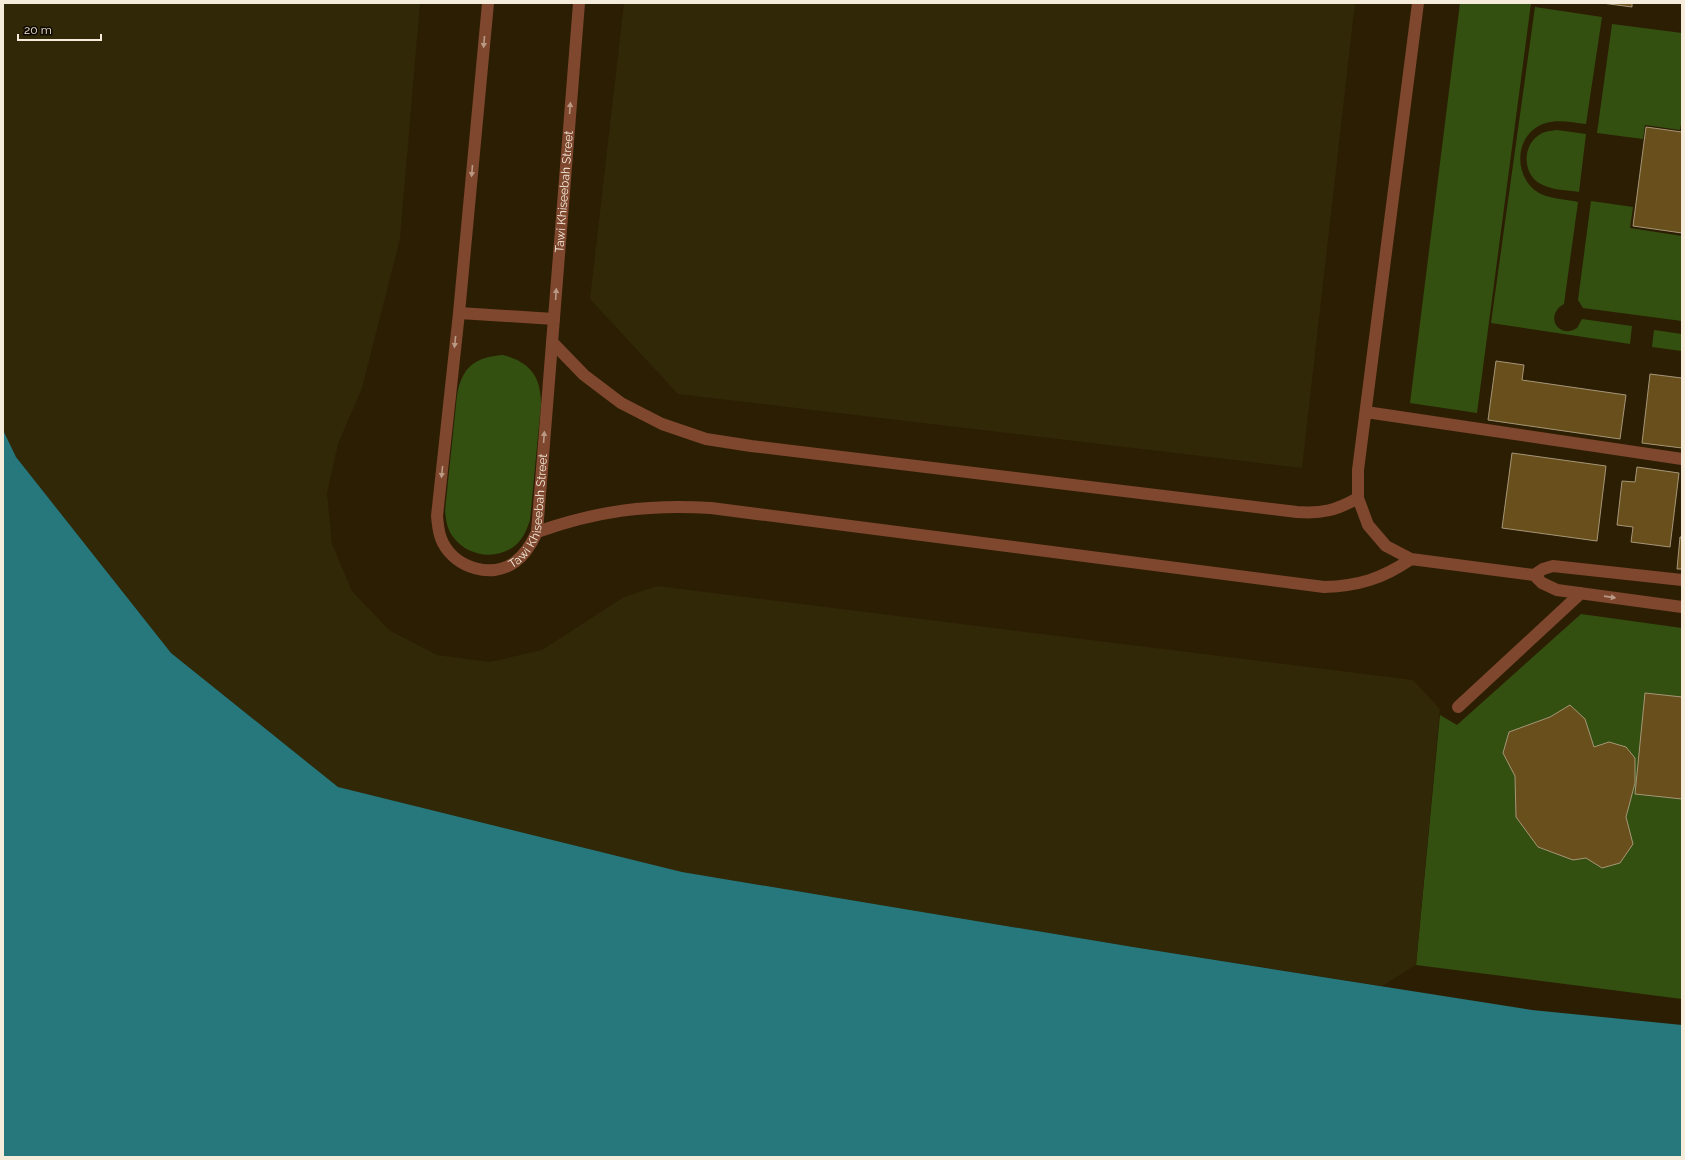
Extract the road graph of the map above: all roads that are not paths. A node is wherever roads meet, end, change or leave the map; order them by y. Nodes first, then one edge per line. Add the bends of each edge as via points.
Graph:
1 (488, 3) edge
2 (579, 3) edge
3 (1418, 3) edge
4 (459, 313) junction
5 (554, 319) junction
6 (552, 342) junction
7 (1366, 412) junction
8 (1682, 459) edge
9 (1358, 498) junction
10 (537, 532) junction
11 (1410, 559) junction
12 (1534, 575) junction
13 (1682, 580) edge
14 (1581, 593) junction
15 (1682, 607) edge
16 (1458, 707) dead end

1 -> 4 street, Tawi Khiseebah Street
5 -> 2 street, Tawi Khiseebah Street
3 - 7 street
4 - 5 street
4 -> 10 street, Tawi Khiseebah Street via 437,516 439,533 448,551 456,559 475,569 486,570 514,563 531,544
5 - 6 street, Tawi Khiseebah Street
6 - 9 street via 584,375 621,403 662,424 706,438 759,447 1298,512 1334,510
10 -> 6 street, Tawi Khiseebah Street
7 - 8 street
7 - 9 street via 1358,470
9 - 11 street via 1368,525 1386,546
10 - 11 street via 572,520 623,509 682,506 711,508 1324,587 1355,585 1370,581 1398,568
11 - 12 street
12 - 13 street via 1553,566
12 - 14 street via 1547,586
14 -> 15 street
14 - 16 street

